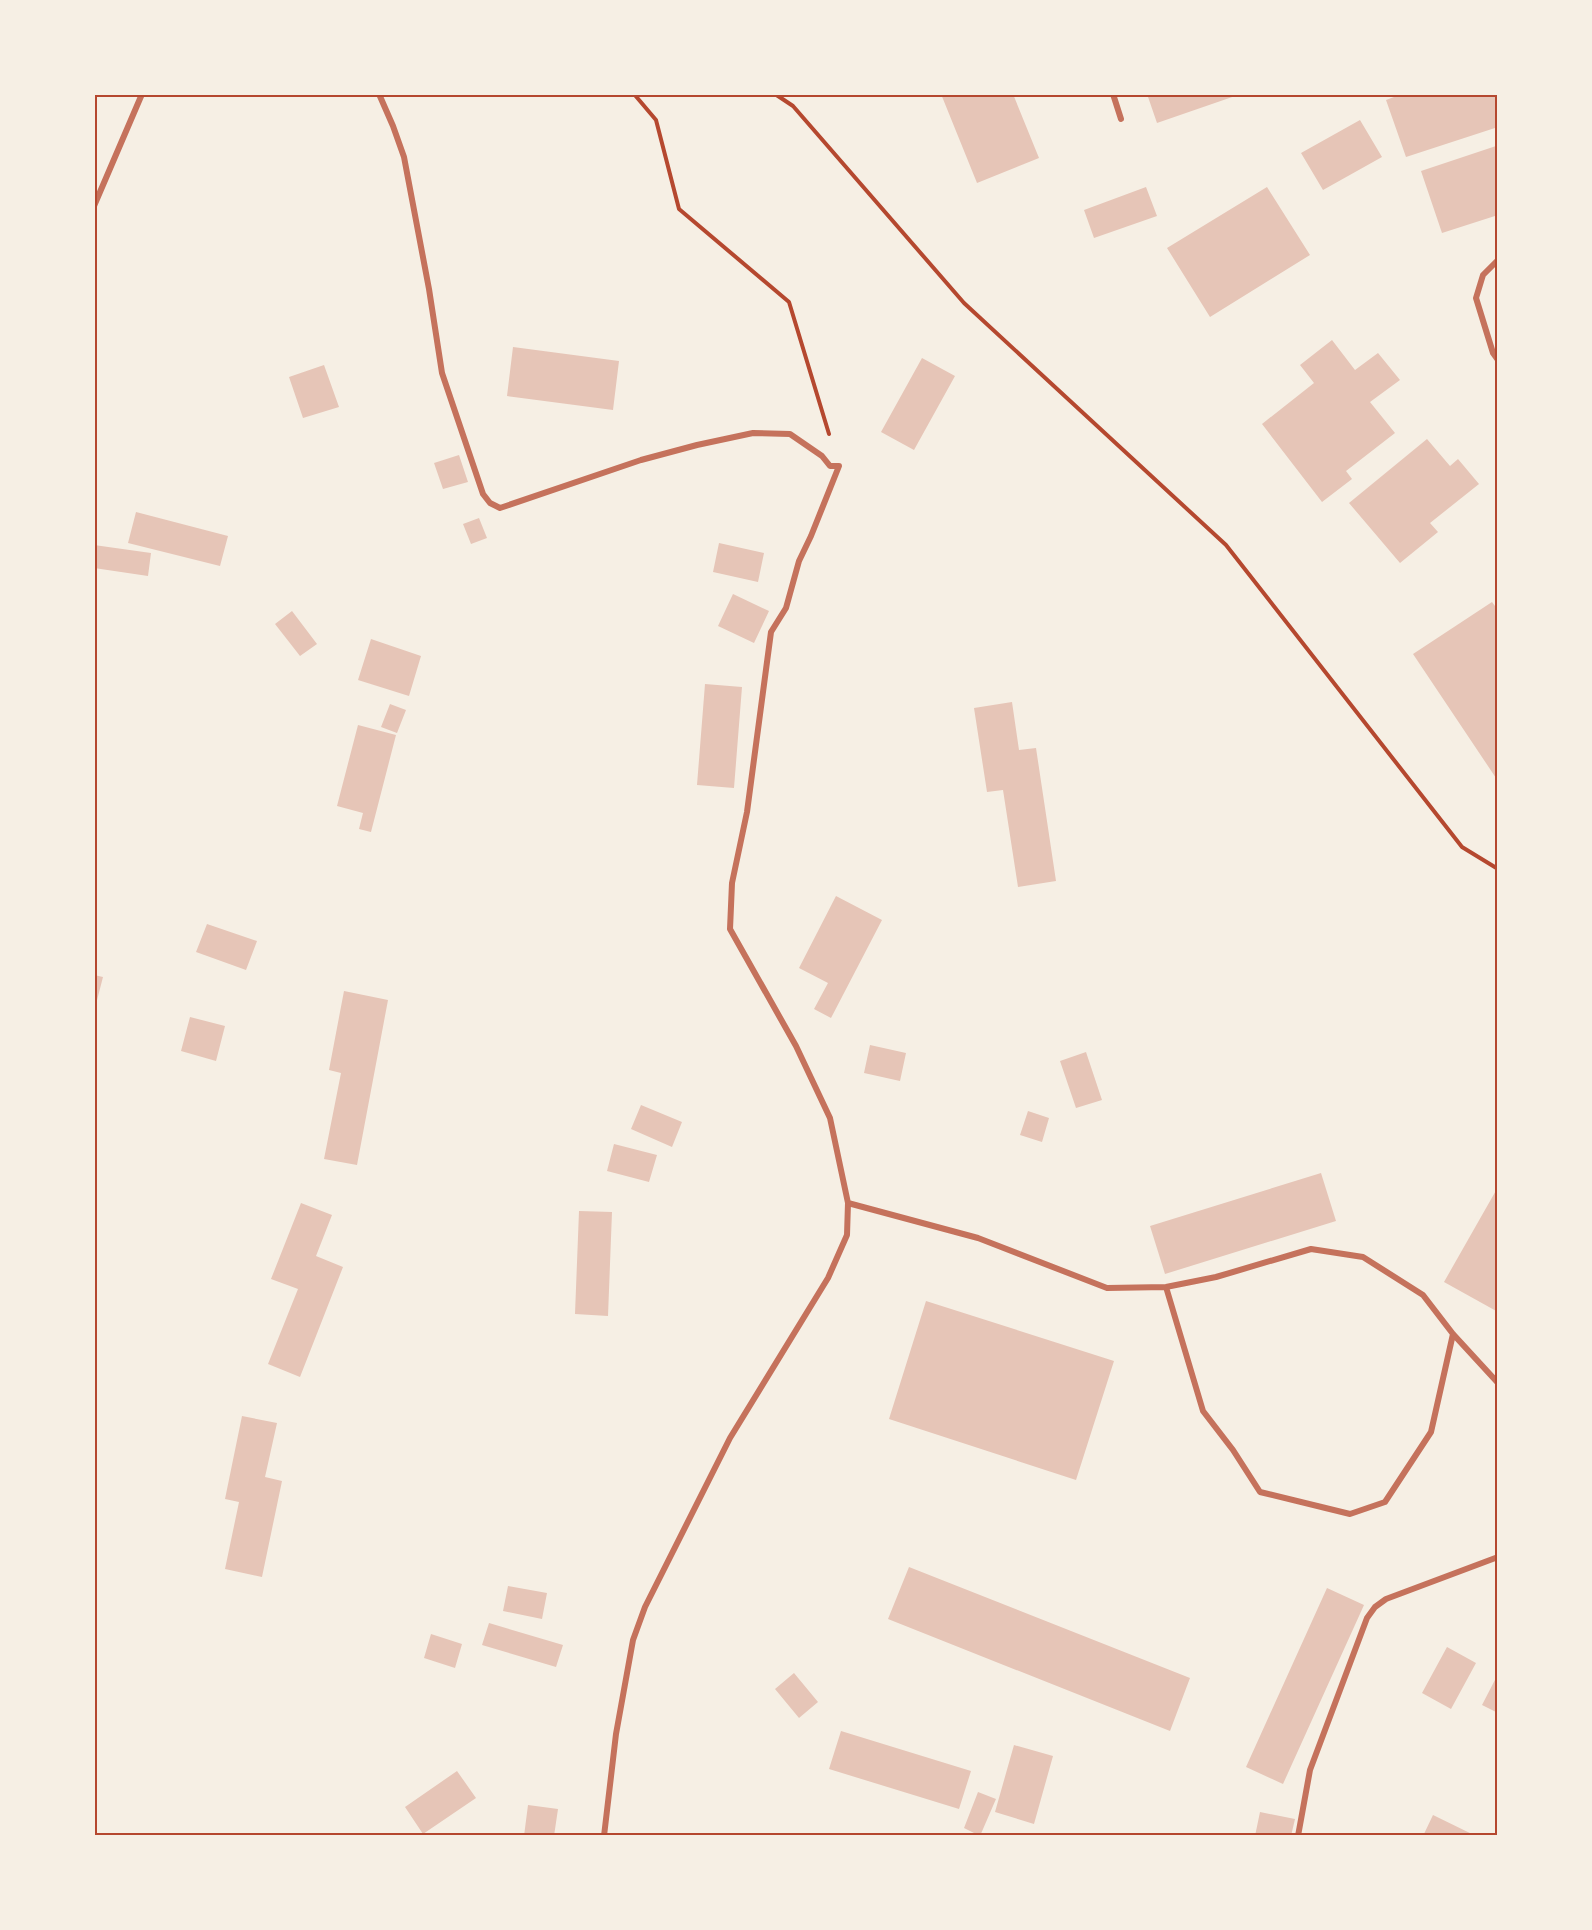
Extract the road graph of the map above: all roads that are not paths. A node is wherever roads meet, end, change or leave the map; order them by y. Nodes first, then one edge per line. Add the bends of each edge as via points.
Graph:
1 (142, 94) edge
2 (379, 94) edge
3 (1113, 94) edge
4 (1121, 119) dead end
5 (94, 206) edge
6 (1497, 260) edge
7 (1497, 360) edge
8 (848, 1203) junction
9 (1166, 1287) junction
10 (1453, 1334) junction
11 (1497, 1383) edge
12 (1497, 1557) edge
13 (604, 1836) edge
14 (1298, 1836) edge

1 - 5 street
2 - 8 street via 404,157 442,373 483,494 490,503 500,508 642,460 753,433 790,434 830,466 839,466 799,561 786,608 771,632 747,812 732,883 730,929 796,1046 830,1118
3 - 4 street
6 - 7 street via 1484,274 1476,298
8 - 9 street via 978,1238 1107,1288
8 - 13 street via 847,1235 828,1278 730,1438 645,1607 628,1664
9 - 10 street via 1216,1277 1311,1249 1363,1257 1423,1295
9 - 10 street via 1203,1411 1260,1491 1350,1514 1385,1502 1431,1432
10 - 11 street
12 - 14 street via 1386,1599 1371,1612 1310,1770

